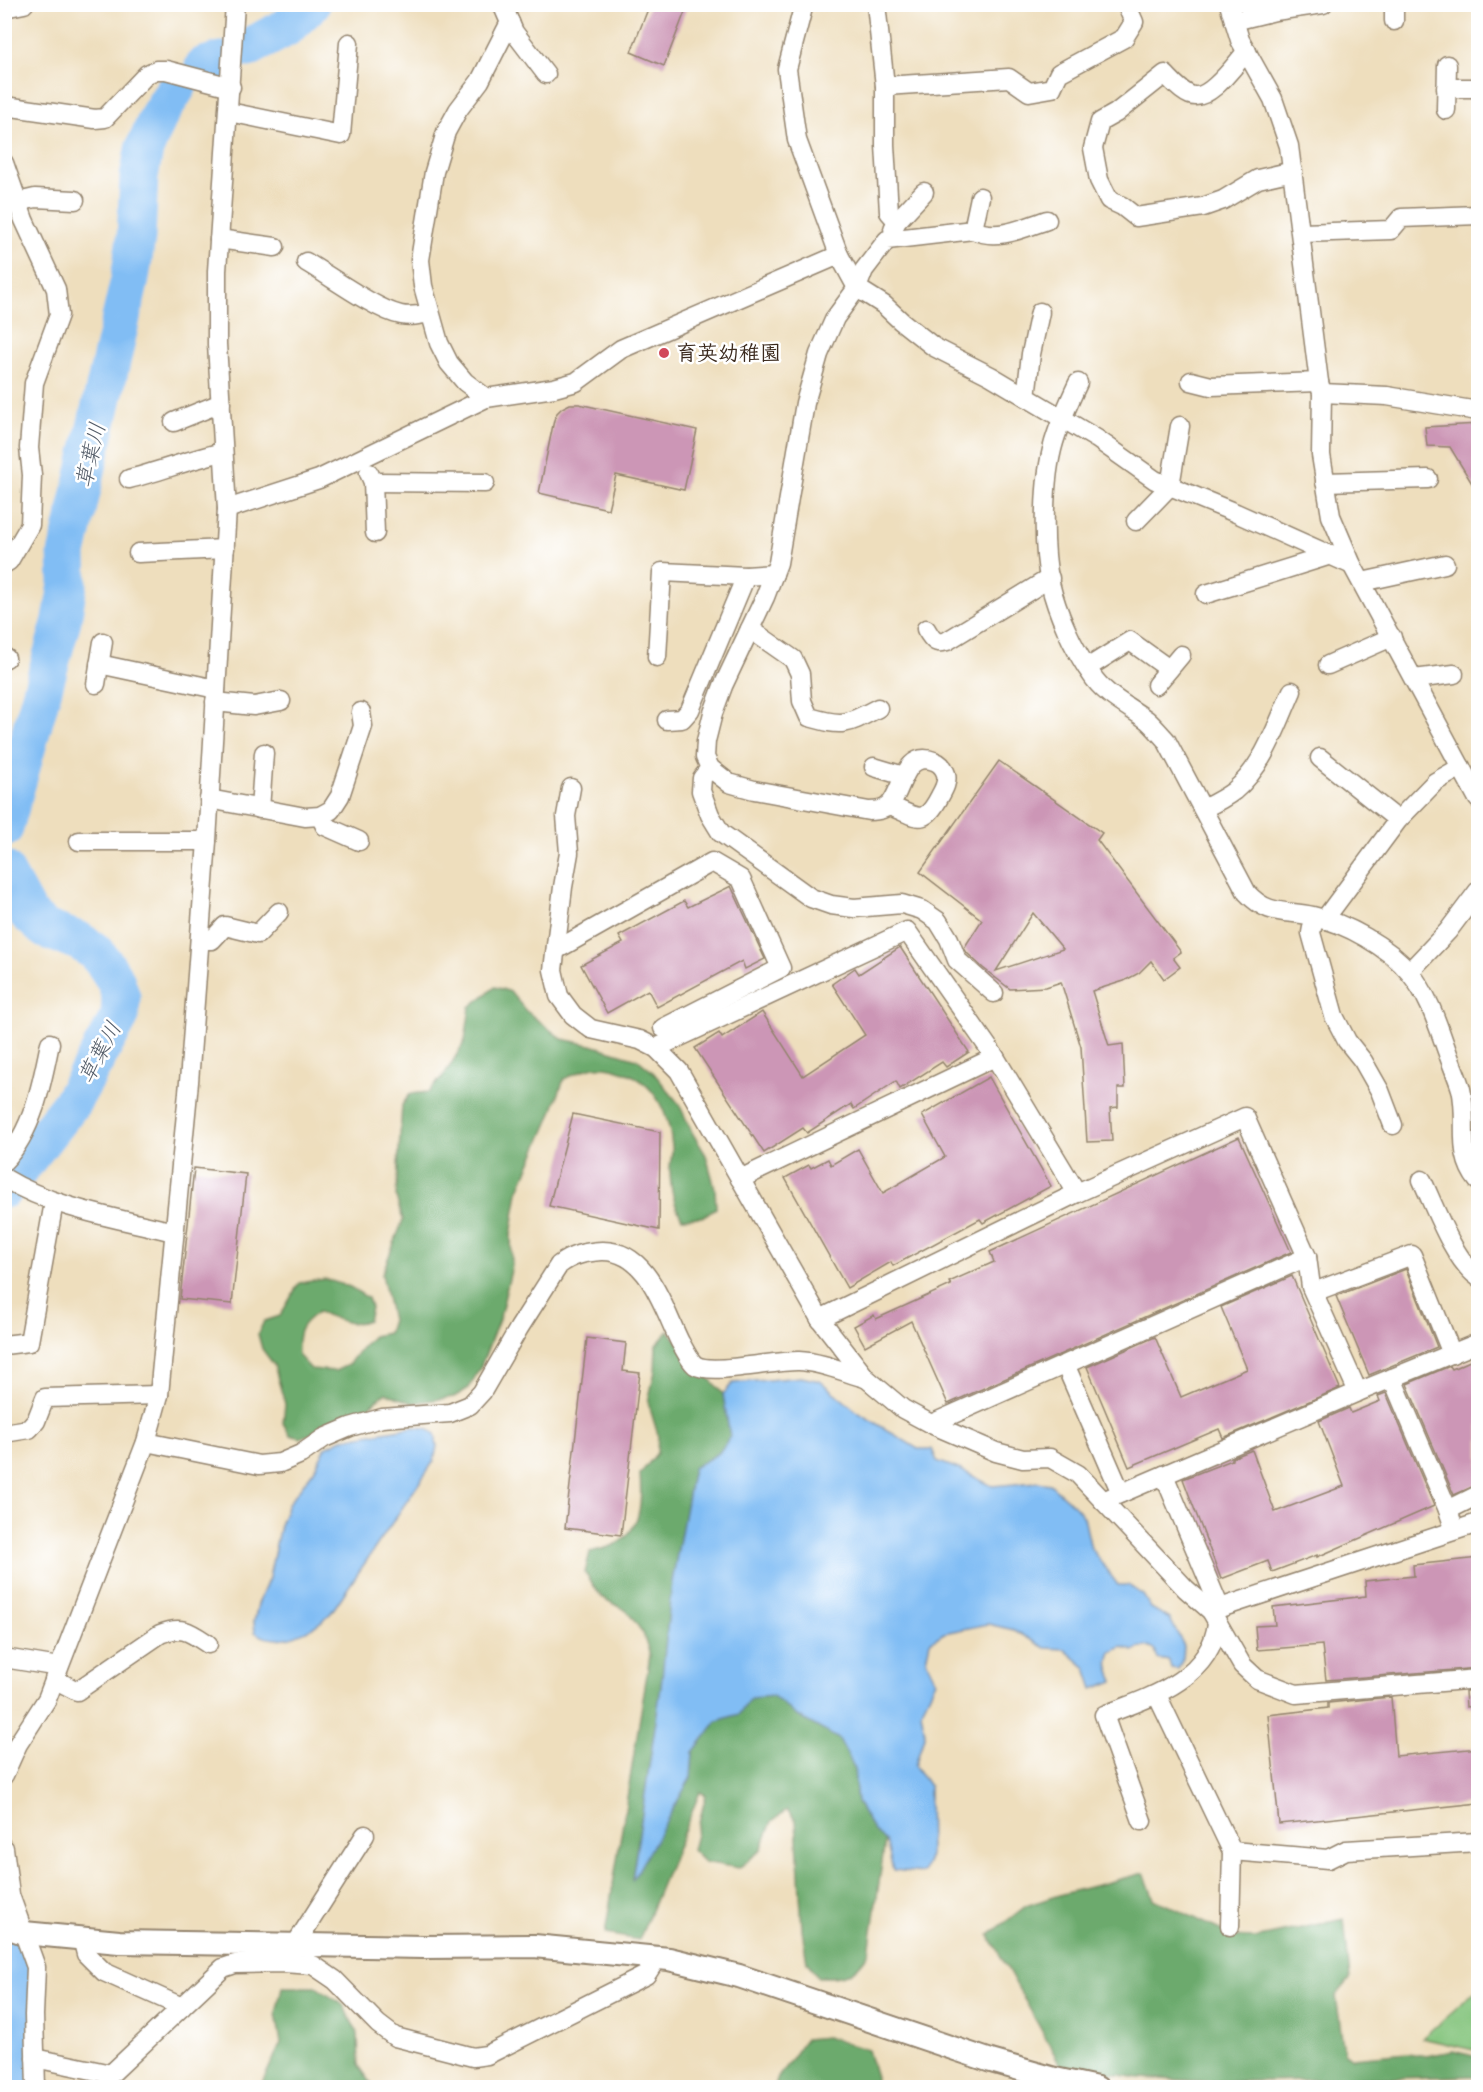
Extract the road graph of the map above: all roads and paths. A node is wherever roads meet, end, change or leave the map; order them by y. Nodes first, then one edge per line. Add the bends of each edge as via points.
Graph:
1 (24, 4) edge
2 (235, 4) edge
3 (502, 4) edge
4 (804, 4) edge
5 (876, 4) edge
6 (1126, 4) edge
7 (1323, 4) edge
8 (4, 8) edge
9 (1232, 13) edge
10 (510, 22) junction
11 (350, 43) dead end
12 (1246, 51) junction
13 (1447, 65) dead end
14 (546, 74) dead end
15 (885, 86) junction
16 (231, 87) junction
17 (1446, 88) junction
18 (1479, 88) edge
19 (4, 108) edge
20 (1446, 110) dead end
21 (229, 112) junction
22 (4, 163) edge
23 (1293, 171) junction
24 (924, 192) dead end
25 (980, 197) dead end
26 (75, 200) dead end
27 (18, 202) junction
28 (1479, 215) edge
29 (1047, 220) dead end
30 (897, 221) junction
31 (973, 230) junction
32 (1302, 233) junction
33 (219, 239) junction
34 (887, 240) junction
35 (275, 247) dead end
36 (840, 255) junction
37 (306, 262) dead end
38 (857, 288) junction
39 (1040, 312) dead end
40 (430, 313) junction
41 (1191, 381) dead end
42 (1078, 383) dead end
43 (1321, 388) junction
44 (486, 398) junction
45 (1026, 398) junction
46 (220, 404) junction
47 (1479, 411) edge
48 (1062, 419) junction
49 (174, 422) dead end
50 (1180, 426) dead end
51 (223, 452) junction
52 (362, 458) junction
53 (129, 479) dead end
54 (1428, 479) dead end
55 (373, 482) junction
56 (1325, 482) junction
57 (485, 483) dead end
58 (1170, 486) junction
59 (228, 509) junction
60 (1136, 521) dead end
61 (375, 533) dead end
62 (225, 549) junction
63 (138, 553) dead end
64 (1331, 555) junction
65 (4, 564) edge
66 (1445, 564) dead end
67 (1352, 565) junction
68 (774, 574) junction
69 (746, 576) junction
70 (1050, 578) junction
71 (1362, 582) junction
72 (1206, 594) dead end
73 (750, 628) junction
74 (926, 630) dead end
75 (1392, 637) junction
76 (103, 642) dead end
77 (1181, 655) dead end
78 (657, 657) dead end
79 (99, 664) junction
80 (1328, 665) dead end
81 (1087, 668) junction
82 (1169, 669) junction
83 (1454, 674) dead end
84 (1414, 679) junction
85 (96, 684) dead end
86 (1156, 685) dead end
87 (1292, 691) dead end
88 (216, 696) junction
89 (281, 701) dead end
90 (878, 708) dead end
91 (361, 712) dead end
92 (667, 720) dead end
93 (264, 753) dead end
94 (1320, 758) dead end
95 (874, 767) dead end
96 (1461, 767) junction
97 (710, 768) junction
98 (904, 776) junction
99 (571, 788) dead end
100 (209, 799) junction
101 (1479, 799) edge
102 (889, 806) junction
103 (260, 809) junction
104 (1203, 809) junction
105 (320, 816) junction
106 (1398, 820) junction
107 (359, 840) dead end
108 (79, 841) dead end
109 (207, 841) junction
110 (1479, 891) edge
111 (279, 912) dead end
112 (1319, 918) junction
113 (200, 940) junction
114 (556, 950) junction
115 (1410, 971) junction
116 (994, 993) dead end
117 (663, 1028) dead end
118 (50, 1043) dead end
119 (656, 1048) junction
120 (995, 1057) junction
121 (1393, 1125) dead end
122 (4, 1161) edge
123 (4, 1178) edge
124 (740, 1179) junction
125 (1422, 1180) dead end
126 (1479, 1181) edge
127 (1077, 1192) junction
128 (54, 1202) junction
129 (174, 1232) junction
130 (1307, 1257) junction
131 (1479, 1277) edge
132 (1314, 1292) junction
133 (820, 1319) junction
134 (1479, 1343) edge
135 (4, 1345) edge
136 (1452, 1354) junction
137 (1065, 1364) junction
138 (866, 1378) junction
139 (1392, 1378) junction
140 (1358, 1392) junction
141 (159, 1395) junction
142 (931, 1424) junction
143 (4, 1433) edge
144 (146, 1442) junction
145 (1164, 1475) junction
146 (1121, 1493) junction
147 (1479, 1495) edge
148 (1102, 1501) junction
149 (1448, 1510) junction
150 (1479, 1523) edge
151 (1456, 1530) junction
152 (1216, 1614) junction
153 (208, 1644) dead end
154 (4, 1658) edge
155 (57, 1673) junction
156 (1479, 1679) edge
157 (1157, 1695) junction
158 (4, 1775) edge
159 (1142, 1821) dead end
160 (365, 1835) dead end
161 (1479, 1842) edge
162 (4, 1848) edge
163 (1232, 1851) junction
164 (1230, 1926) dead end
165 (14, 1929) edge
166 (82, 1938) junction
167 (295, 1945) junction
168 (657, 1958) junction
169 (183, 2007) junction
170 (35, 2058) junction
171 (36, 2088) edge
172 (1097, 2088) edge

1 - 8 street
2 - 16 street
3 - 10 street
4 - 36 street via 787,69 789,94 797,140
5 - 15 street
6 - 15 street via 1134,22 1124,38 1059,73 1052,88 1029,92 1009,78
7 - 9 street
9 - 12 street
10 - 14 street
10 - 40 street via 480,81 446,132 434,172 420,261
11 - 21 street via 341,135
12 - 23 street via 1273,99
12 - 23 street via 1203,96 1182,92 1165,74 1100,122 1094,148 1099,180 1109,200 1136,217 1203,207 1223,200 1258,178
13 - 17 street
15 - 30 street via 889,212
16 - 19 street via 156,70 147,74 105,118
16 - 21 street
17 - 18 street
17 - 20 street
21 - 33 street
22 - 27 street
23 - 32 street
24 - 30 street
25 - 31 street
26 - 27 street via 35,198
27 - 65 street via 56,289 59,315 34,383 29,448 30,525
28 - 32 street via 1401,218 1391,230
29 - 31 street via 998,235
30 - 34 street
31 - 34 street
32 - 43 street
33 - 35 street
33 - 46 street
34 - 38 street via 864,270
36 - 38 street
36 - 44 street via 621,349 576,382
37 - 40 street via 386,310 414,316
38 - 45 street via 934,347
38 - 68 street via 836,318 813,374
39 - 45 street via 1030,354
40 - 44 street via 438,343 449,363
41 - 43 street via 1211,386
42 - 48 street
43 - 47 street
43 - 56 street
44 - 52 street
45 - 48 street
46 - 49 street
46 - 51 street
48 - 58 street
48 - 70 street via 1047,473
50 - 58 street
51 - 53 street
51 - 59 street
52 - 55 street
52 - 59 street via 319,479
54 - 56 street
55 - 57 street
55 - 61 street
56 - 67 street via 1331,516
58 - 60 street
58 - 64 street
59 - 62 street
62 - 63 street
62 - 88 street
64 - 67 street
64 - 72 street
66 - 71 street
67 - 71 street
68 - 69 street
68 - 73 street
69 - 78 street via 662,572
69 - 92 street via 690,710 682,719
70 - 74 street via 947,641 933,641
70 - 81 street via 1062,616
71 - 75 street
73 - 90 street via 793,659 809,717 833,724 852,722
73 - 97 street via 713,713 705,757
75 - 80 street
75 - 84 street
76 - 79 street
77 - 82 street
79 - 85 street
79 - 88 street
81 - 82 street via 1130,641
81 - 104 street via 1117,700 1149,722 1166,740
82 - 86 street
83 - 84 street
84 - 96 street
87 - 104 street via 1263,755 1245,781
88 - 89 street via 254,706
88 - 100 street
91 - 105 street via 363,726 340,796 331,810
93 - 103 street
94 - 106 street
95 - 98 street
96 - 101 street
96 - 106 street via 1435,782
97 - 102 street via 729,783 754,790 869,811
97 - 116 street via 702,778 701,791 721,833 811,898 854,908 902,904 922,910 938,921 957,960
98 - 102 street
98 - 102 street via 918,760 931,760 945,771 947,779 929,814 910,816
99 - 114 street via 566,816 569,852
100 - 103 street
100 - 109 street
103 - 105 street
104 - 112 street via 1247,893 1257,904 1273,911
105 - 107 street via 325,826
106 - 112 street
108 - 109 street
109 - 113 street
110 - 115 street
111 - 113 street via 258,934 225,926 212,940
112 - 115 street via 1379,945
112 - 121 street via 1311,933 1334,1016 1380,1091
113 - 129 street
114 - 117 street via 712,862 741,879 781,968
114 - 119 street via 553,970 559,996 573,1015 591,1029
115 - 126 street via 1429,1000 1460,1089 1465,1115 1465,1158
118 - 122 street via 38,1102 12,1154
119 - 120 street via 907,931
119 - 124 street via 679,1071
120 - 124 street
120 - 127 street
123 - 128 street
124 - 133 street
125 - 131 street via 1460,1258
127 - 130 street via 1245,1117
127 - 133 street
128 - 129 street
128 - 135 street via 29,1342
129 - 141 street
130 - 132 street
130 - 137 street
132 - 136 street via 1412,1255
132 - 140 street
133 - 138 street
134 - 136 street
136 - 139 street
137 - 142 street
137 - 146 street
138 - 142 street via 903,1409
138 - 144 street via 800,1361 710,1369 694,1365 643,1270 611,1251 591,1252 568,1258 559,1265 482,1392 470,1405 450,1413 382,1418 350,1427 280,1463 260,1465
139 - 140 street
139 - 149 street
140 - 145 street
141 - 143 street via 45,1398 29,1429
141 - 144 street
142 - 148 street via 996,1452 1023,1459 1050,1458 1078,1474
144 - 155 street
145 - 146 street
145 - 152 street
146 - 148 street
147 - 149 street
148 - 152 street via 1186,1589
149 - 151 street
150 - 151 street
151 - 152 street
152 - 156 street via 1242,1665 1257,1679 1296,1694
152 - 157 street via 1216,1637 1202,1660 1187,1676
153 - 155 street via 188,1630 172,1629 77,1690
154 - 155 street
155 - 158 street via 47,1699 18,1744
157 - 159 street via 1104,1715
157 - 163 street
160 - 167 street
161 - 163 street via 1346,1850 1328,1859
162 - 165 street
163 - 164 street
165 - 166 street
165 - 170 street via 36,1967
166 - 167 street
166 - 169 street via 86,1954 104,1972
167 - 168 street via 534,1946
168 - 169 street via 646,1974 487,2055 473,2057 395,2037 335,1980 313,1965 235,1964 223,1968
168 - 172 street via 739,1976 991,2061
169 - 170 street via 111,2074
170 - 171 street

